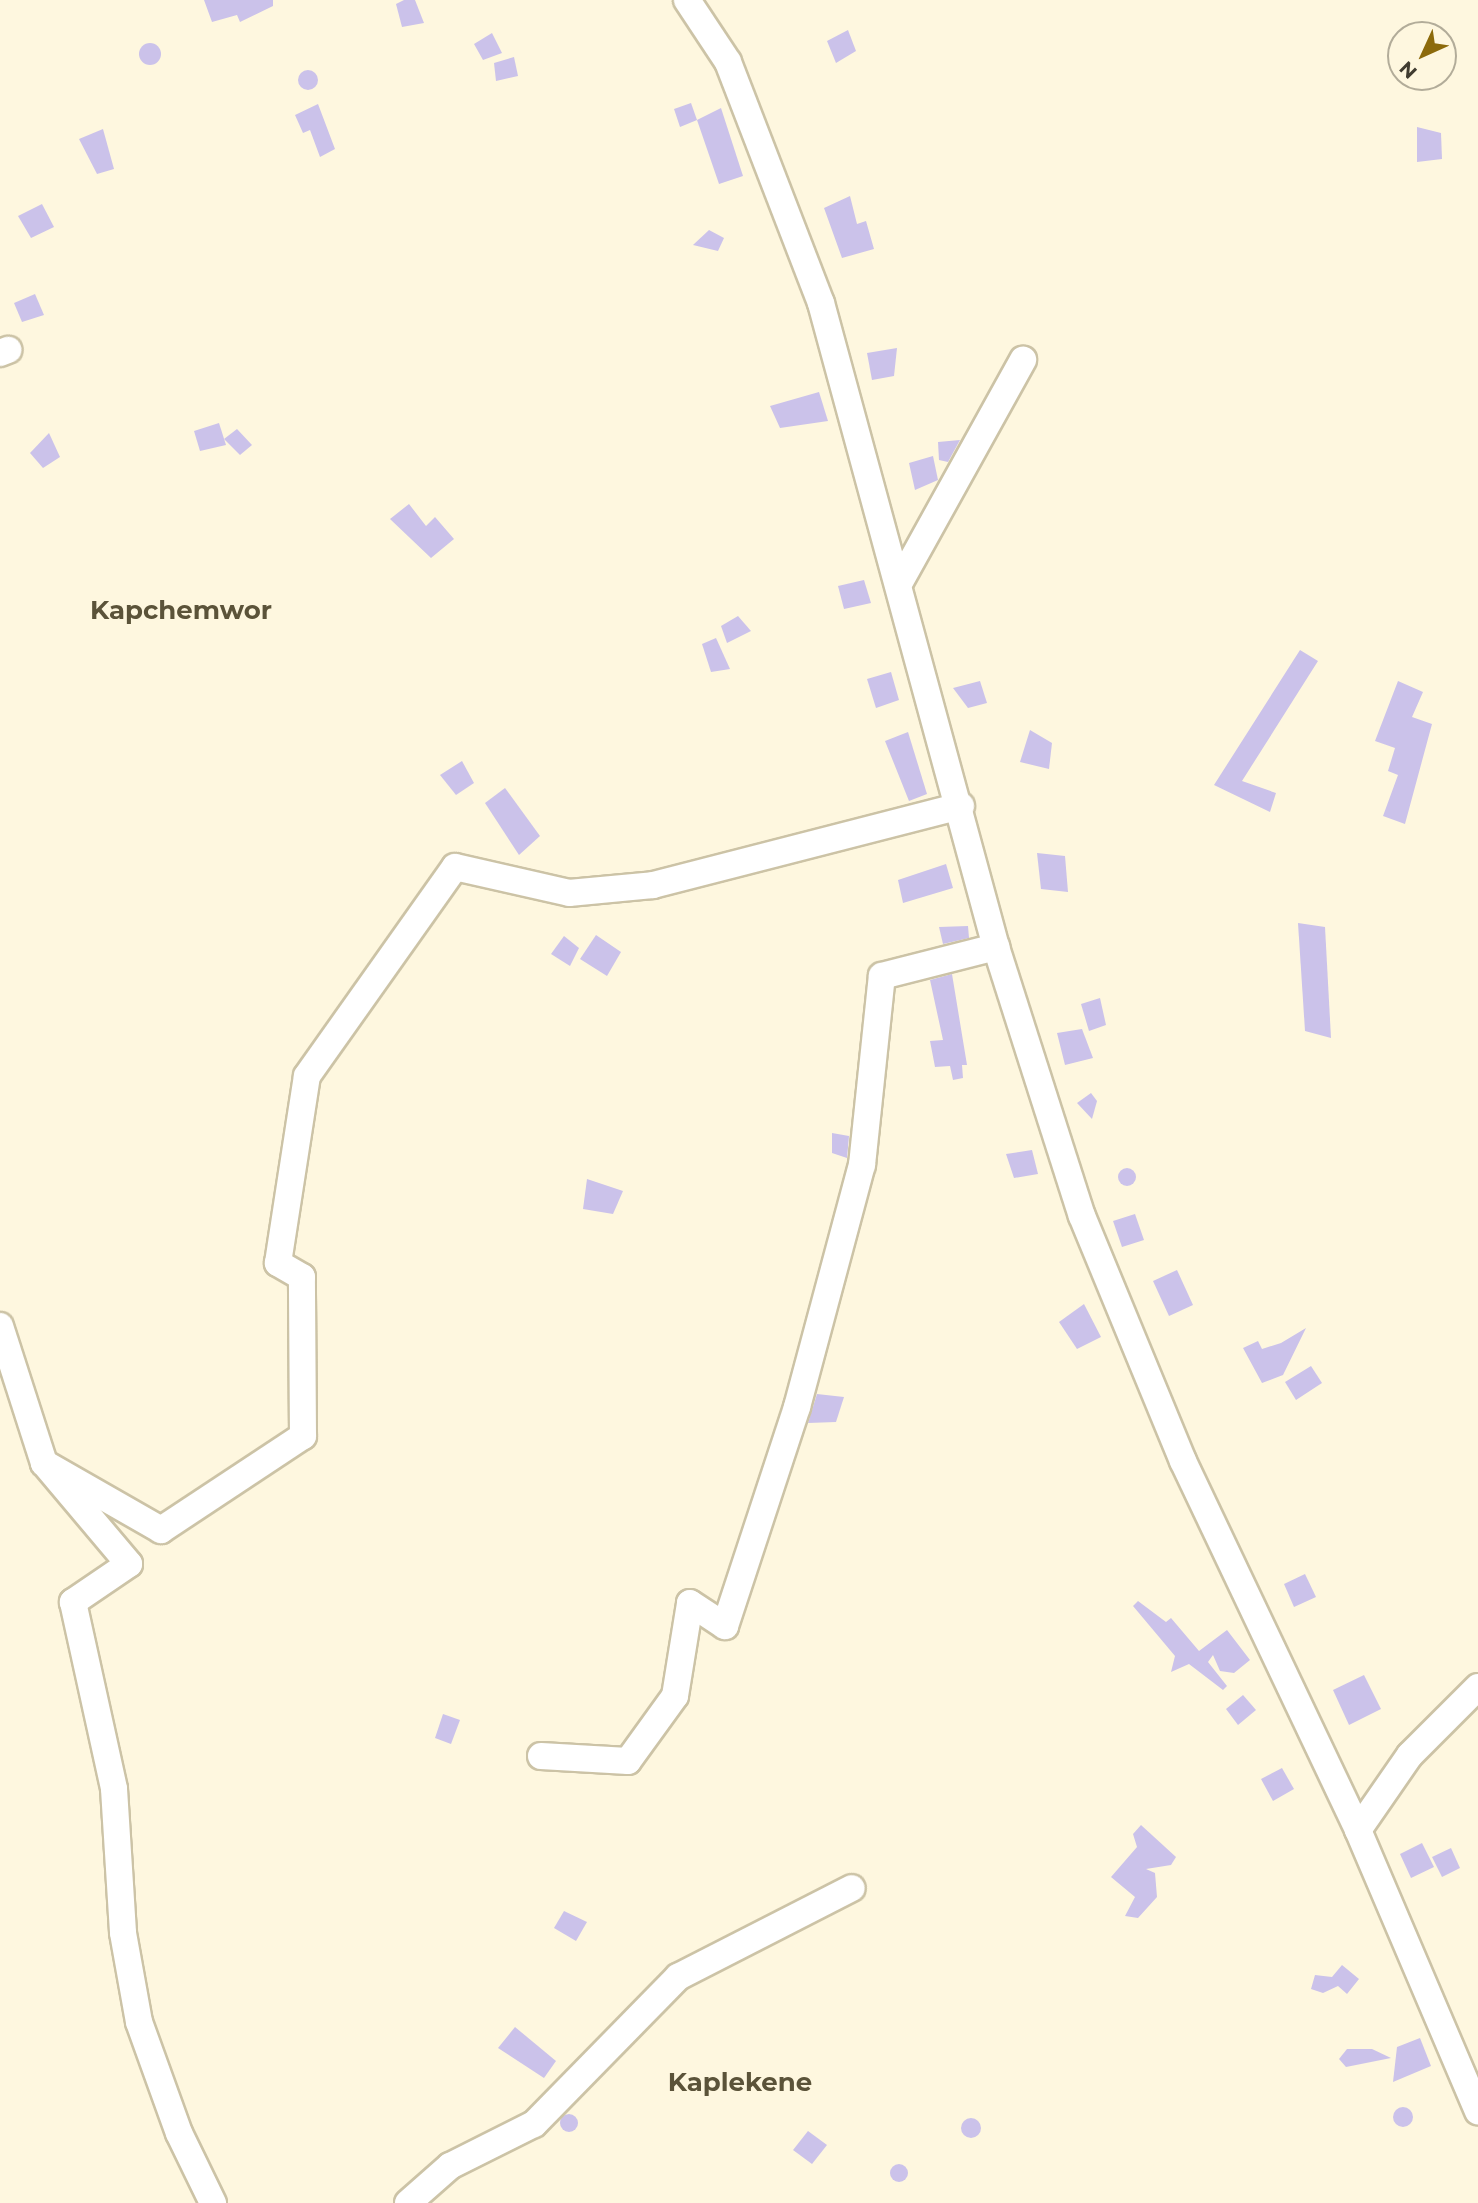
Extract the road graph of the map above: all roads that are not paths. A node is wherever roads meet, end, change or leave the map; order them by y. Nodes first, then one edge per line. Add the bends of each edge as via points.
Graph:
1 (687, 0) edge
2 (1023, 360) dead end
3 (901, 580) junction
4 (961, 806) junction
5 (996, 947) junction
6 (0, 1326) edge
7 (44, 1463) junction
8 (1478, 1687) edge
9 (541, 1756) dead end
10 (1358, 1830) junction
11 (852, 1888) dead end
12 (1478, 2112) edge
13 (213, 2203) edge
14 (408, 2203) edge

1 - 3 street via 728,61 821,303
2 - 3 street
3 - 4 street
4 - 5 street
4 - 7 street via 653,885 569,894 455,867 307,1076 278,1263 302,1277 303,1436 161,1530
5 - 9 street via 882,976 862,1165 797,1407 725,1626 690,1603 674,1696 628,1761
5 - 10 street via 1115,1301 1260,1629
6 - 7 street
7 - 13 street via 129,1564 73,1601 114,1789 123,1933 139,2022 179,2133
8 - 10 street via 1410,1755
10 - 12 street
11 - 14 street via 678,1978 534,2124 450,2166

